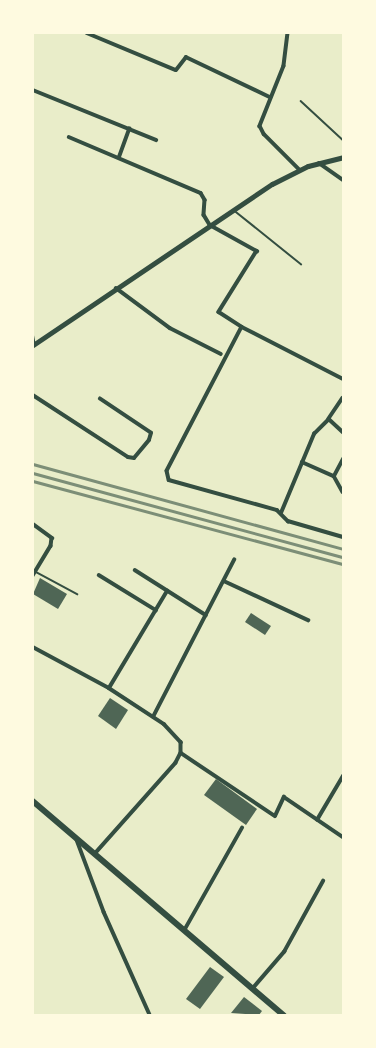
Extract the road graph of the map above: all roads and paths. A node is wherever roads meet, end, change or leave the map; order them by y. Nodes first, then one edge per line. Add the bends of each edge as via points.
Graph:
1 (87, 33) edge
2 (288, 33) edge
3 (33, 90) edge
4 (270, 97) junction
5 (301, 100) dead end
6 (129, 129) junction
7 (69, 137) dead end
8 (156, 140) dead end
9 (343, 140) edge
10 (119, 157) junction
11 (343, 157) edge
12 (319, 163) junction
13 (300, 170) junction
14 (343, 180) edge
15 (233, 210) junction
16 (210, 225) junction
17 (301, 264) dead end
18 (116, 288) junction
19 (242, 327) junction
20 (33, 333) edge
21 (34, 344) edge
22 (221, 354) dead end
23 (343, 379) edge
24 (33, 395) edge
25 (343, 398) edge
26 (100, 399) dead end
27 (328, 419) junction
28 (343, 432) edge
29 (343, 459) edge
30 (302, 462) junction
31 (334, 476) junction
32 (343, 492) edge
33 (281, 513) junction
34 (33, 524) edge
35 (343, 537) edge
36 (234, 560) dead end
37 (135, 570) dead end
38 (36, 572) junction
39 (99, 575) dead end
40 (33, 576) edge
41 (224, 581) junction
42 (167, 591) junction
43 (77, 594) dead end
44 (156, 610) junction
45 (206, 615) junction
46 (308, 620) dead end
47 (33, 647) edge
48 (108, 688) junction
49 (153, 717) junction
50 (181, 753) junction
51 (343, 776) edge
52 (33, 800) edge
53 (317, 820) junction
54 (242, 828) dead end
55 (76, 837) junction
56 (343, 837) edge
57 (96, 853) junction
58 (323, 881) dead end
59 (185, 929) junction
60 (253, 988) junction
61 (150, 1015) edge
62 (284, 1015) edge

1 - 4 street via 176,70 186,57
2 - 4 street via 284,66
3 - 6 street
4 - 13 street via 261,121 261,129
5 - 9 lane
6 - 8 street
6 - 10 street
7 - 10 street
10 - 16 street via 201,194 205,200 204,215
11 - 12 main road
12 - 13 main road
12 - 14 street
13 - 15 main road via 272,184
15 - 16 main road
15 - 17 lane
16 - 18 main road
16 - 19 street via 257,252 219,312
18 - 21 main road
18 - 22 street via 170,328
19 - 23 street
19 - 33 street via 167,476 172,482
20 - 21 lane
24 - 26 street via 128,457 134,458 149,440 151,433
25 - 27 street
27 - 28 street
27 - 30 street via 314,434
29 - 31 street
30 - 31 street
30 - 33 street
31 - 32 street
33 - 35 street via 288,521
34 - 38 street via 52,538 51,546
36 - 41 street
37 - 42 street
38 - 40 street
38 - 43 lane
39 - 44 street
41 - 45 street
41 - 46 street
42 - 44 street
42 - 45 street
44 - 48 street
45 - 49 street
47 - 48 street
48 - 49 street
49 - 50 street via 176,734 181,742
50 - 53 street via 275,816 284,798
50 - 57 street via 176,763
51 - 53 street
52 - 55 highway
53 - 56 street
54 - 59 street
55 - 57 highway
55 - 61 street via 104,912
57 - 59 highway
58 - 60 street via 284,952
59 - 60 highway
60 - 62 highway

